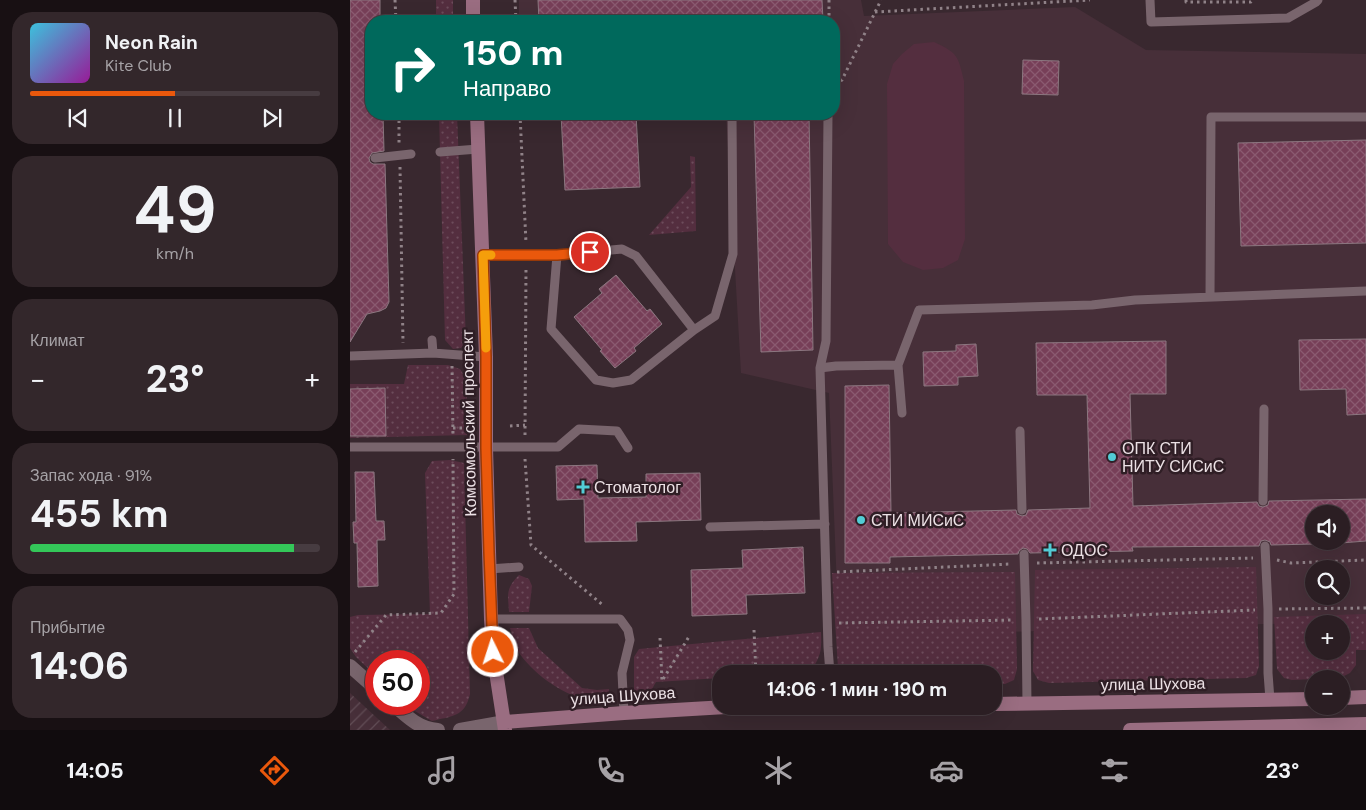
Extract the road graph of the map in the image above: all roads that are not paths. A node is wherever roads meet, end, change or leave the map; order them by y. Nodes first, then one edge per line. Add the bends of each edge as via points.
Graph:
1 (473, 0) edge
2 (1150, 0) edge
3 (1318, 0) edge
4 (473, 15) edge
5 (1366, 117) edge
6 (477, 120) edge
7 (732, 120) edge
8 (828, 120) edge
9 (478, 149) junction
10 (440, 152) dead end
11 (411, 154) dead end
12 (375, 158) dead end
13 (483, 255) junction
14 (557, 255) junction
15 (1366, 290) edge
16 (1210, 297) junction
17 (694, 330) junction
18 (432, 340) dead end
19 (433, 354) junction
20 (350, 356) edge
21 (486, 357) junction
22 (898, 365) junction
23 (820, 368) junction
24 (1264, 409) dead end
25 (902, 413) dead end
26 (1020, 431) dead end
27 (350, 447) edge
28 (486, 448) junction
29 (628, 448) dead end
30 (1263, 501) dead end
31 (1022, 510) dead end
32 (825, 524) junction
33 (710, 527) dead end
34 (1265, 546) dead end
35 (1024, 558) road end
36 (519, 567) dead end
37 (489, 569) junction
38 (491, 619) junction
39 (830, 665) edge
40 (350, 666) edge
41 (365, 679) edge
42 (1366, 697) edge
43 (1350, 698) edge
44 (1305, 699) edge
45 (1270, 700) junction
46 (1002, 704) edge
47 (1027, 704) junction
48 (712, 708) edge
49 (624, 713) junction
50 (405, 715) edge
51 (1366, 724) edge
52 (505, 726) edge
53 (438, 730) edge
54 (460, 730) edge
55 (1130, 730) edge

1 - 4 main road
2 - 3 lane via 1151,22 1288,18
5 - 16 lane via 1211,117
6 - 9 main road, Комсомольский проспект
7 - 17 lane via 733,254 715,316
8 - 23 lane via 826,341
9 - 10 lane
9 - 13 main road, Комсомольский проспект
11 - 12 lane
13 - 14 lane
13 - 21 main road, Комсомольский проспект
14 - 17 lane via 622,249 636,256
14 - 17 lane via 551,329 596,380 631,380
15 - 16 lane
16 - 22 lane via 1092,305 918,310
18 - 19 lane
19 - 20 lane
19 - 21 lane
21 - 28 main road, Комсомольский проспект
22 - 23 lane
22 - 25 lane
23 - 32 lane
24 - 30 lane
26 - 31 lane
27 - 28 lane
28 - 29 lane via 558,447 579,429 617,431
28 - 37 main road, Комсомольский проспект
32 - 33 lane
32 - 39 lane
34 - 45 lane
35 - 47 lane
36 - 37 lane
37 - 38 main road, Комсомольский проспект
38 - 49 lane via 620,619 630,640 622,673
38 - 52 main road, Комсомольский проспект
40 - 41 street
42 - 43 main road
44 - 45 main road, улица Шухова
45 - 47 main road, улица Шухова
46 - 47 main road, улица Шухова
48 - 49 main road, улица Шухова
49 - 52 main road, улица Шухова
50 - 53 street via 428,729
51 - 55 main road
52 - 54 street

